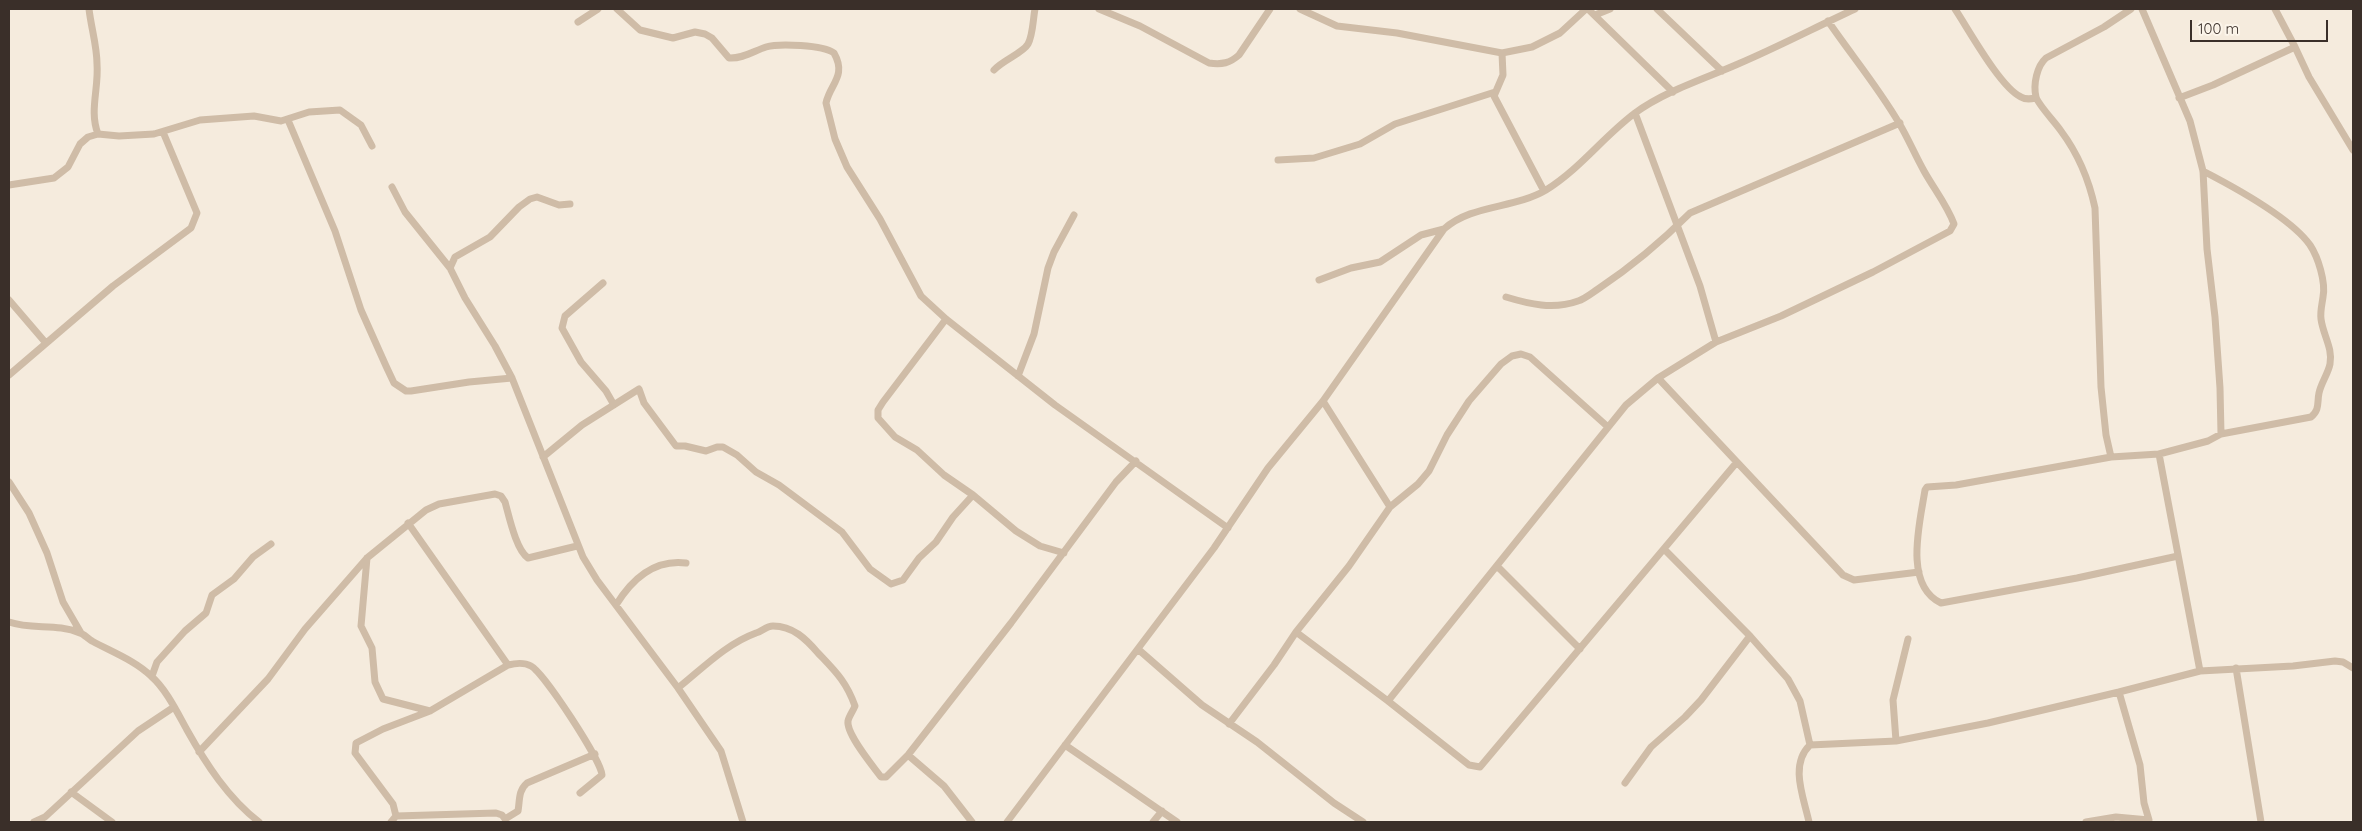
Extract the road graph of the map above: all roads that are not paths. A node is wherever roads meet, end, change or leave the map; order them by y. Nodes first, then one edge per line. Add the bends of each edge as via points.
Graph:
1 (89, 9) edge
2 (598, 9) edge
3 (617, 9) edge
4 (1035, 9) edge
5 (1099, 9) edge
6 (1270, 9) edge
7 (1300, 9) edge
8 (1587, 9) edge
9 (1610, 9) edge
10 (1657, 9) edge
11 (1855, 9) edge
12 (1955, 9) edge
13 (2131, 9) edge
14 (2142, 9) edge
15 (2275, 9) edge
16 (1595, 15) junction
17 (1828, 21) junction
18 (578, 22) dead end
19 (2295, 47) junction
20 (1502, 53) junction
21 (994, 70) dead end
22 (1722, 71) junction
23 (1495, 92) junction
24 (1673, 92) junction
25 (2036, 98) junction
26 (2179, 98) junction
27 (1635, 113) junction
28 (288, 120) junction
29 (1900, 124) junction
30 (163, 132) junction
31 (98, 134) junction
32 (372, 146) dead end
33 (2353, 150) edge
34 (1278, 160) dead end
35 (2203, 172) junction
36 (9, 185) edge
37 (392, 187) dead end
38 (1544, 191) junction
39 (570, 204) dead end
40 (1074, 215) dead end
41 (1677, 228) junction
42 (1444, 229) junction
43 (450, 268) junction
44 (1318, 280) dead end
45 (603, 283) dead end
46 (1506, 297) dead end
47 (9, 300) edge
48 (946, 319) junction
49 (45, 342) junction
50 (1716, 342) junction
51 (9, 375) edge
52 (1018, 376) junction
53 (512, 378) junction
54 (1658, 378) junction
55 (1322, 401) junction
56 (614, 405) junction
57 (1608, 427) junction
58 (2221, 434) junction
59 (2159, 454) junction
60 (543, 457) junction
61 (2111, 457) junction
62 (1136, 462) junction
63 (1737, 462) junction
64 (9, 482) edge
65 (973, 495) junction
66 (1390, 507) junction
67 (408, 523) junction
68 (1228, 528) junction
69 (271, 544) dead end
70 (577, 546) junction
71 (1664, 548) junction
72 (1064, 554) junction
73 (2178, 556) junction
74 (367, 558) junction
75 (686, 564) dead end
76 (1497, 566) junction
77 (1919, 572) junction
78 (616, 605) junction
79 (9, 623) edge
80 (1296, 632) junction
81 (81, 633) junction
82 (1750, 636) junction
83 (1908, 639) dead end
84 (1580, 649) junction
85 (1139, 650) junction
86 (508, 665) junction
87 (2236, 668) junction
88 (2353, 668) edge
89 (2200, 671) junction
90 (152, 676) junction
91 (678, 688) junction
92 (2119, 692) junction
93 (1388, 701) junction
94 (174, 707) junction
95 (430, 711) junction
96 (1229, 724) junction
97 (1896, 741) junction
98 (1065, 745) junction
99 (1810, 745) junction
100 (199, 752) junction
101 (595, 754) junction
102 (908, 755) junction
103 (1625, 783) dead end
104 (71, 792) junction
105 (580, 793) dead end
106 (1162, 811) junction
107 (394, 819) edge
108 (2149, 821) edge
109 (34, 822) edge
110 (112, 822) edge
111 (259, 822) edge
112 (743, 822) edge
113 (972, 822) edge
114 (1007, 822) edge
115 (1153, 822) edge
116 (1177, 822) edge
117 (1363, 822) edge
118 (1809, 822) edge
119 (2086, 822) edge
120 (2260, 822) edge

1 - 31 street via 98,64 94,125
2 - 18 street
3 - 48 street via 640,30 673,38 695,32 705,34 729,58 740,58 777,44 818,47 834,53 838,63 837,82 826,103 840,153 921,296
4 - 21 street via 1025,49 1002,61
5 - 6 street via 1140,26 1209,64 1220,65 1239,55
7 - 20 street via 1337,26 1397,33
8 - 16 street
8 - 20 street via 1560,33 1532,47
9 - 16 street
10 - 22 street
11 - 17 street
12 - 25 street via 2004,82 2021,97
13 - 25 street via 2039,64
14 - 26 street
15 - 19 street
16 - 24 street
17 - 22 street
17 - 29 street
19 - 26 street
19 - 33 street via 2309,77
20 - 23 street via 1504,75
22 - 24 street
23 - 34 street via 1394,124 1360,144 1314,158
23 - 38 street via 1510,129
24 - 27 street
25 - 61 street via 2074,151 2089,181 2095,208 2101,387
26 - 35 street via 2200,153
27 - 38 street via 1564,178
27 - 41 street
28 - 30 street via 254,116 200,120
28 - 32 street via 309,112 340,110 361,125
28 - 53 street via 335,231 361,310 394,383 412,391
29 - 41 street via 1690,213
29 - 50 street via 1950,212 1954,224 1950,231 1781,316
30 - 31 street via 119,136
30 - 49 street via 191,195 196,220
31 - 36 street via 80,144 68,167 54,178
35 - 58 street
35 - 58 street via 2242,191 2311,246 2322,282 2321,320 2330,350 2330,364 2319,393 2317,410 2311,417
37 - 43 street via 405,212
38 - 42 street via 1504,206 1460,216
39 - 43 street via 559,206 537,197 530,199 490,236 455,257
40 - 52 street via 1048,268 1034,334
41 - 46 street via 1632,265 1579,301 1557,306 1533,305
41 - 50 street via 1700,286
42 - 44 street via 1414,239 1380,262
42 - 55 street
43 - 53 street
45 - 56 street via 565,316 562,328 575,353
47 - 49 street
48 - 52 street
48 - 65 street via 883,402 878,418 895,437 917,450 944,475
49 - 51 street
50 - 54 street
52 - 62 street
53 - 60 street
54 - 57 street via 1626,405
54 - 63 street
55 - 66 street
55 - 68 street via 1268,468
56 - 60 street via 582,425
56 - 65 street via 639,389 644,403 676,446 706,451 722,447 737,455 842,532 870,569 891,584 903,580
57 - 66 street via 1530,357 1512,356 1501,364 1470,401 1429,471
57 - 76 street
58 - 59 street via 2208,441
59 - 61 street
59 - 73 street
60 - 70 street
61 - 77 street via 1956,485 1928,487 1916,555
62 - 68 street
62 - 72 street via 1116,482
63 - 71 street
63 - 77 street via 1843,575 1854,580
64 - 81 street via 29,513 47,553 63,602
65 - 72 street via 1016,531 1040,546
66 - 80 street via 1349,566
67 - 70 street via 439,504 495,494 505,502 523,555 528,558
67 - 74 street
67 - 86 street
68 - 85 street
69 - 90 street via 212,595 206,613 157,662
70 - 78 street
71 - 82 street
71 - 84 street
72 - 102 street
73 - 77 street via 1941,603 1925,591
73 - 89 street
74 - 95 street via 361,626 372,648 378,690 383,699
74 - 100 street via 305,629 268,679
75 - 78 street via 672,562 635,579
76 - 84 street
76 - 93 street
78 - 91 street
79 - 81 street
80 - 93 street
80 - 96 street
81 - 90 street
82 - 99 street via 1788,679 1800,701
82 - 103 street via 1702,700 1651,747
83 - 97 street via 1892,700
84 - 93 street via 1480,767 1470,765
85 - 96 street
85 - 98 street
86 - 95 street
86 - 101 street via 532,666
87 - 88 street via 2335,661
87 - 89 street
87 - 120 street
89 - 92 street
90 - 94 street
91 - 102 street via 733,643 767,626 784,627 802,636 840,675 854,706 848,726 881,777 886,777
91 - 112 street via 721,751
92 - 97 street via 1988,724
92 - 108 street via 2140,765
94 - 100 street
94 - 104 street via 138,731
95 - 107 street via 356,743 355,753 393,804
96 - 117 street
97 - 99 street
98 - 106 street
98 - 114 street
99 - 118 street via 1802,752 1798,776
100 - 111 street via 239,807
101 - 105 street via 602,775
101 - 107 street via 527,783 519,796 518,811 505,819 496,813
102 - 113 street via 944,786
104 - 109 street via 45,817
104 - 110 street
106 - 115 street
106 - 116 street
108 - 119 street via 2116,817

